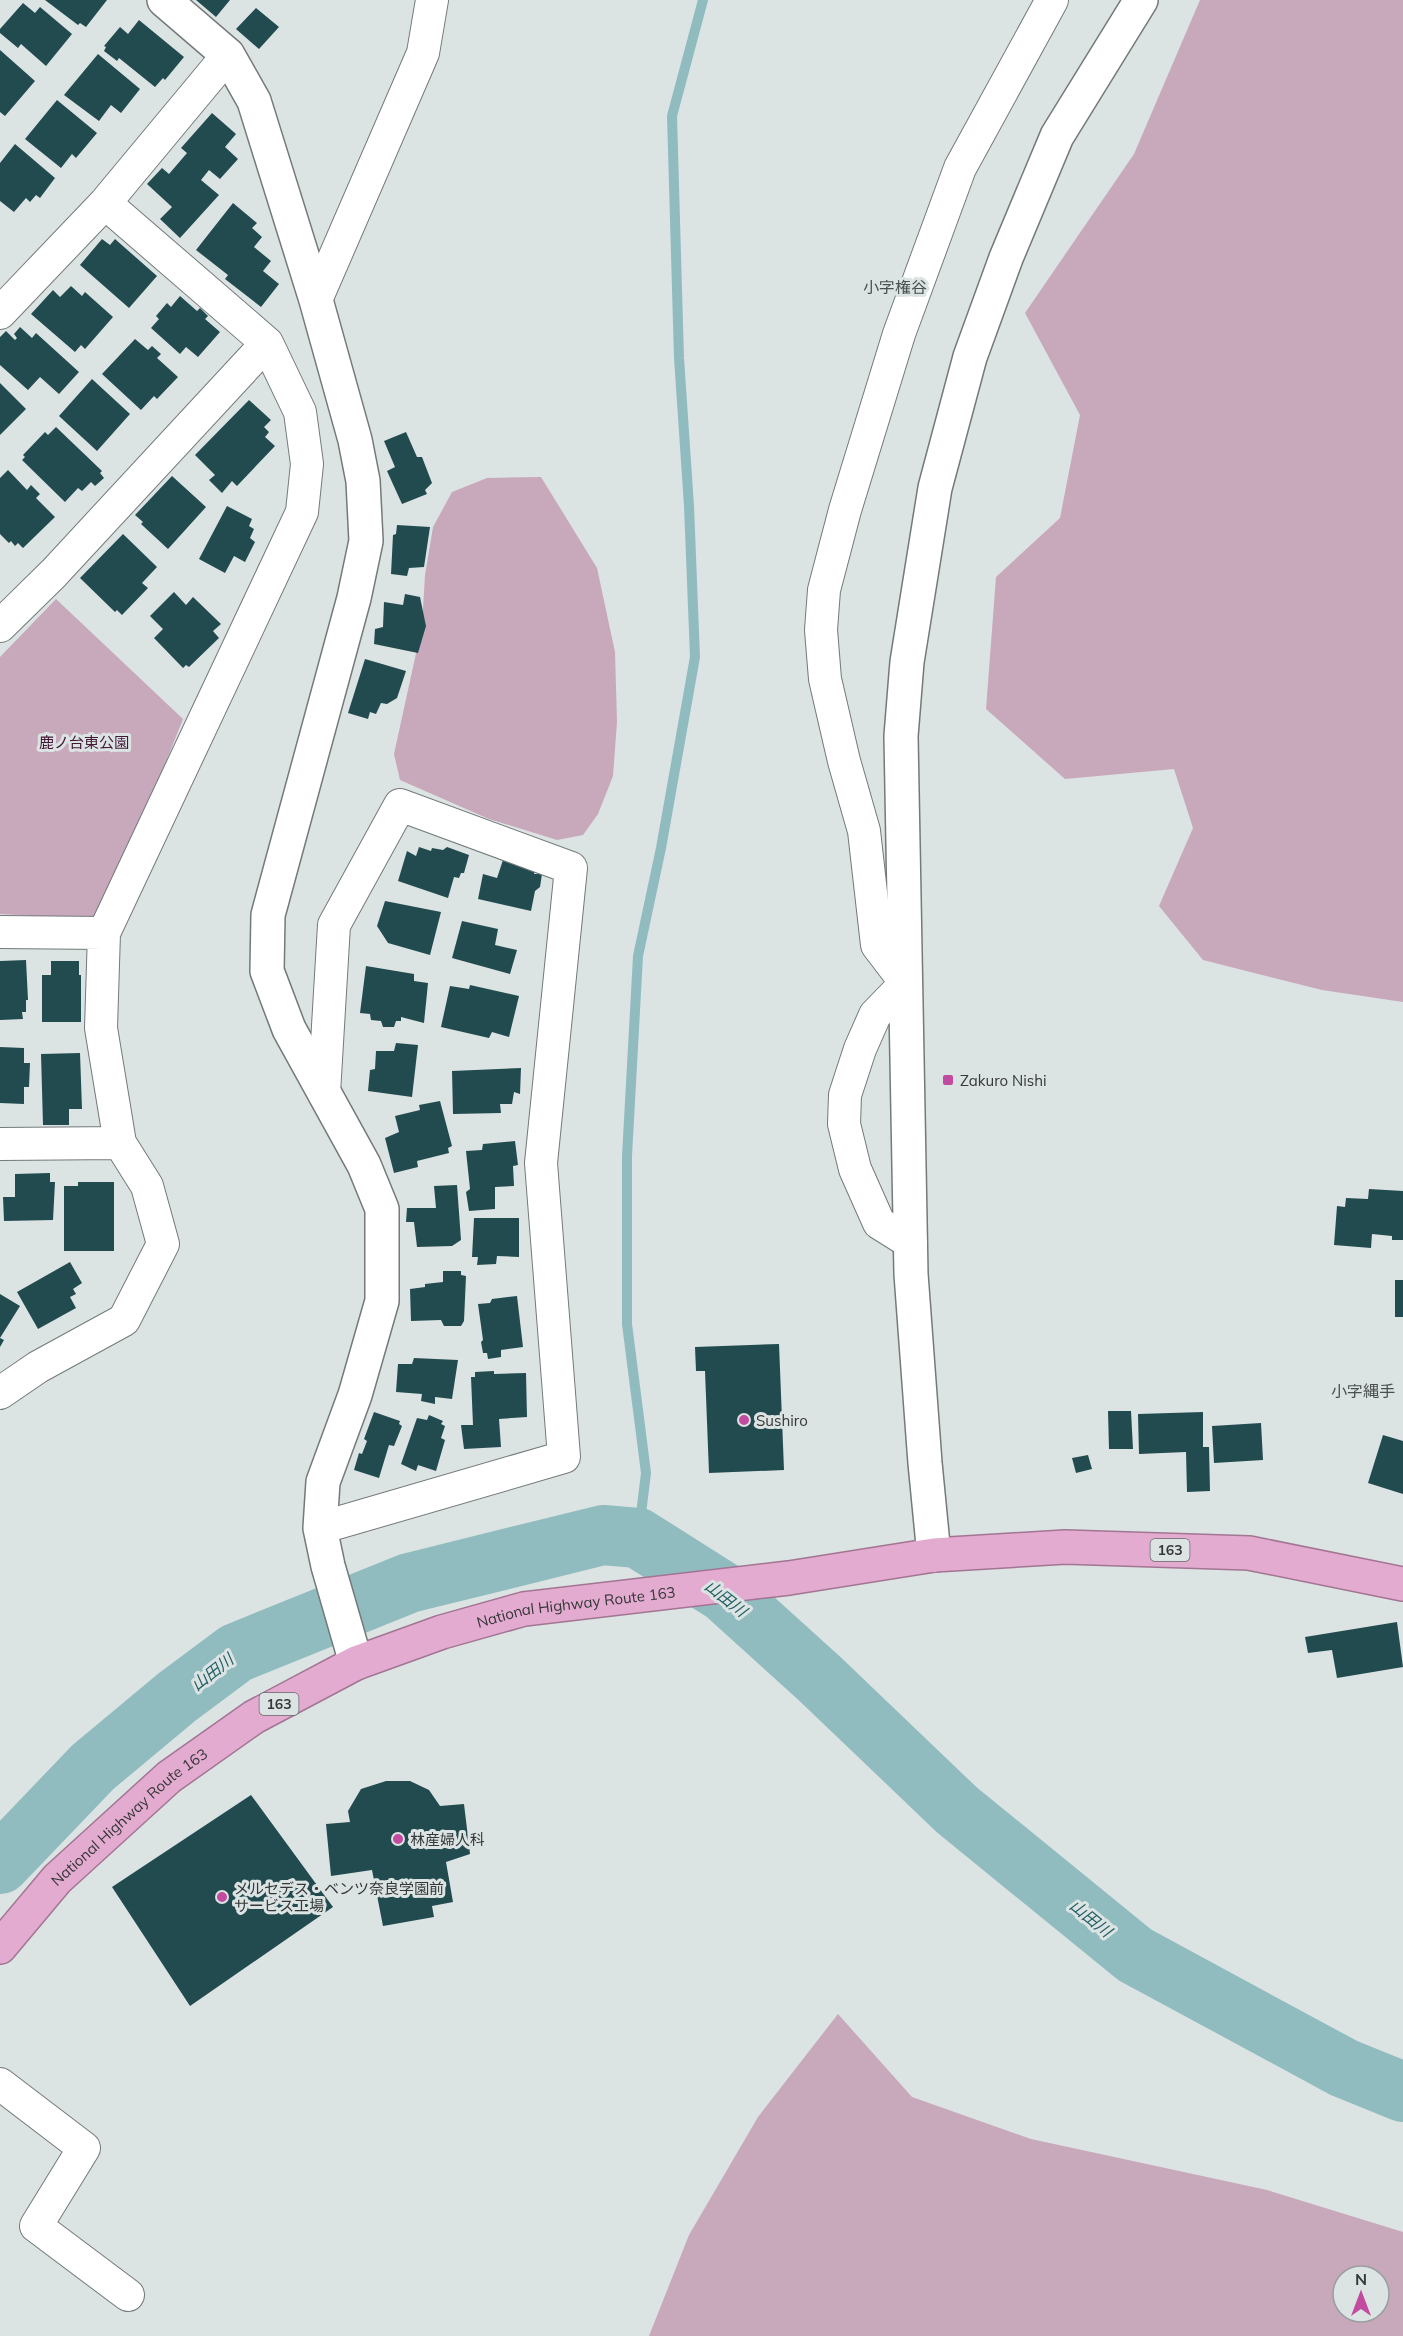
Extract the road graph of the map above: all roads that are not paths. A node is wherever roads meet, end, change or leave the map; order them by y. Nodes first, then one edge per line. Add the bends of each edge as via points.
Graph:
1 (164, 0) edge
2 (432, 0) edge
3 (1052, 0) edge
4 (1138, 3) edge
5 (228, 55) junction
6 (105, 203) junction
7 (316, 300) junction
8 (0, 313) edge
9 (267, 343) junction
10 (0, 626) edge
11 (0, 932) edge
12 (104, 933) junction
13 (906, 983) junction
14 (324, 1094) junction
15 (120, 1143) junction
16 (0, 1144) edge
17 (911, 1243) junction
18 (0, 1393) edge
19 (320, 1528) junction
20 (934, 1555) junction
21 (1403, 1584) edge
22 (356, 1663) junction
23 (0, 1947) edge
24 (0, 2084) edge
25 (128, 2295) dead end

1 - 5 street
2 - 7 street via 423,53
3 - 13 street via 960,168 899,334 844,510 824,590 821,630 825,679 864,831 877,945
4 - 13 street via 1057,136 970,357 935,488 907,662 901,736
5 - 6 street
5 - 7 street via 254,101
6 - 8 street
6 - 9 street
7 - 14 street via 355,440 363,482 366,540 354,598 268,915 267,971 289,1029
9 - 10 street
9 - 12 street via 300,412 307,464 302,512
11 - 12 street
12 - 15 street via 101,1028
13 - 17 street
13 - 17 street via 875,1016 860,1049 845,1095 844,1124 855,1169 879,1223
14 - 19 street via 364,1165 382,1209 382,1301 355,1395 323,1482
14 - 19 street via 334,925 400,805 571,868 541,1163 564,1457
15 - 16 street
15 - 18 street via 147,1186 163,1244 124,1320 38,1367
17 - 20 street
19 - 22 street
20 - 21 highway, National Highway Route 163 / 163 via 1065,1547 1249,1553
20 - 22 highway, National Highway Route 163 / 163 via 789,1578 524,1609 442,1632
22 - 23 highway, National Highway Route 163 / 163 via 254,1717 168,1777 57,1879
24 - 25 street via 84,2148 36,2226

